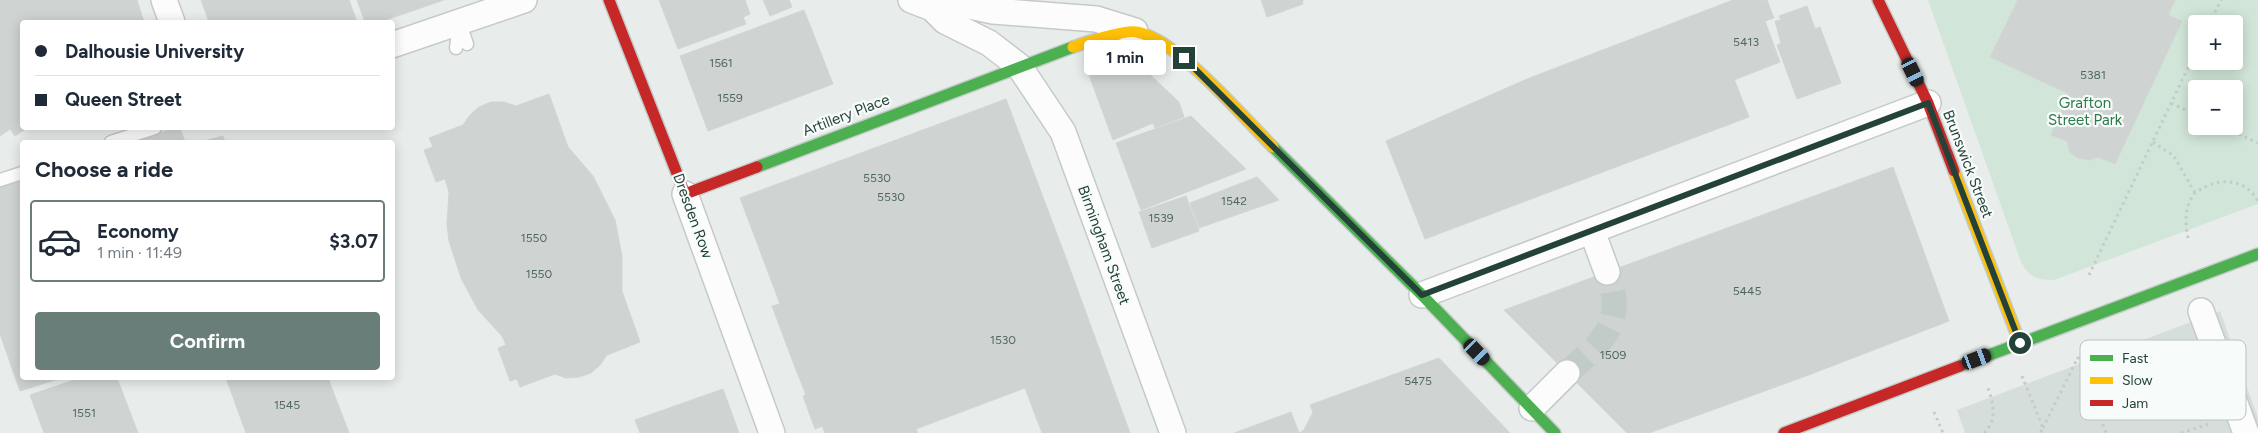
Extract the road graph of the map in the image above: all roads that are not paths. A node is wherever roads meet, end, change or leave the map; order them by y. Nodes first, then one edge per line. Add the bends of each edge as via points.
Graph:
1 (164, 0) edge
2 (524, 0) edge
3 (609, 0) edge
4 (1878, 0) edge
5 (922, 4) edge
6 (171, 20) edge
7 (1135, 31) junction
8 (395, 45) edge
9 (1018, 66) junction
10 (1928, 103) junction
11 (150, 130) edge
12 (117, 140) edge
13 (20, 174) edge
14 (0, 180) edge
15 (685, 194) junction
16 (1592, 231) junction
17 (2258, 254) edge
18 (1608, 272) tunnel mouth
19 (1422, 295) junction
20 (2201, 311) dead end
21 (2212, 340) edge
22 (2020, 343) junction
23 (1567, 373) tunnel mouth
24 (1532, 408) junction
25 (2241, 420) edge
26 (772, 433) edge
27 (1173, 433) edge
28 (1554, 433) edge
29 (1784, 433) edge
30 (2246, 433) edge

1 - 6 street
2 - 8 street via 461,38
3 - 15 street, Dresden Row
4 - 10 street, Brunswick Street
5 - 7 street via 951,2 993,11 1096,19
5 - 9 street, Birmingham Street via 944,21 989,43
7 - 9 street, Artillery Place via 1086,42
7 - 19 street via 1162,42 1184,58
9 - 15 street, Artillery Place
9 - 27 street, Birmingham Street via 1063,132
10 - 16 street
10 - 22 street, Brunswick Street
11 - 12 lane
13 - 14 lane
15 - 26 street, Dresden Row
16 - 18 street
16 - 19 street
17 - 22 street
19 - 24 street
20 - 21 street
22 - 29 street
23 - 24 street
24 - 28 street
25 - 30 street

